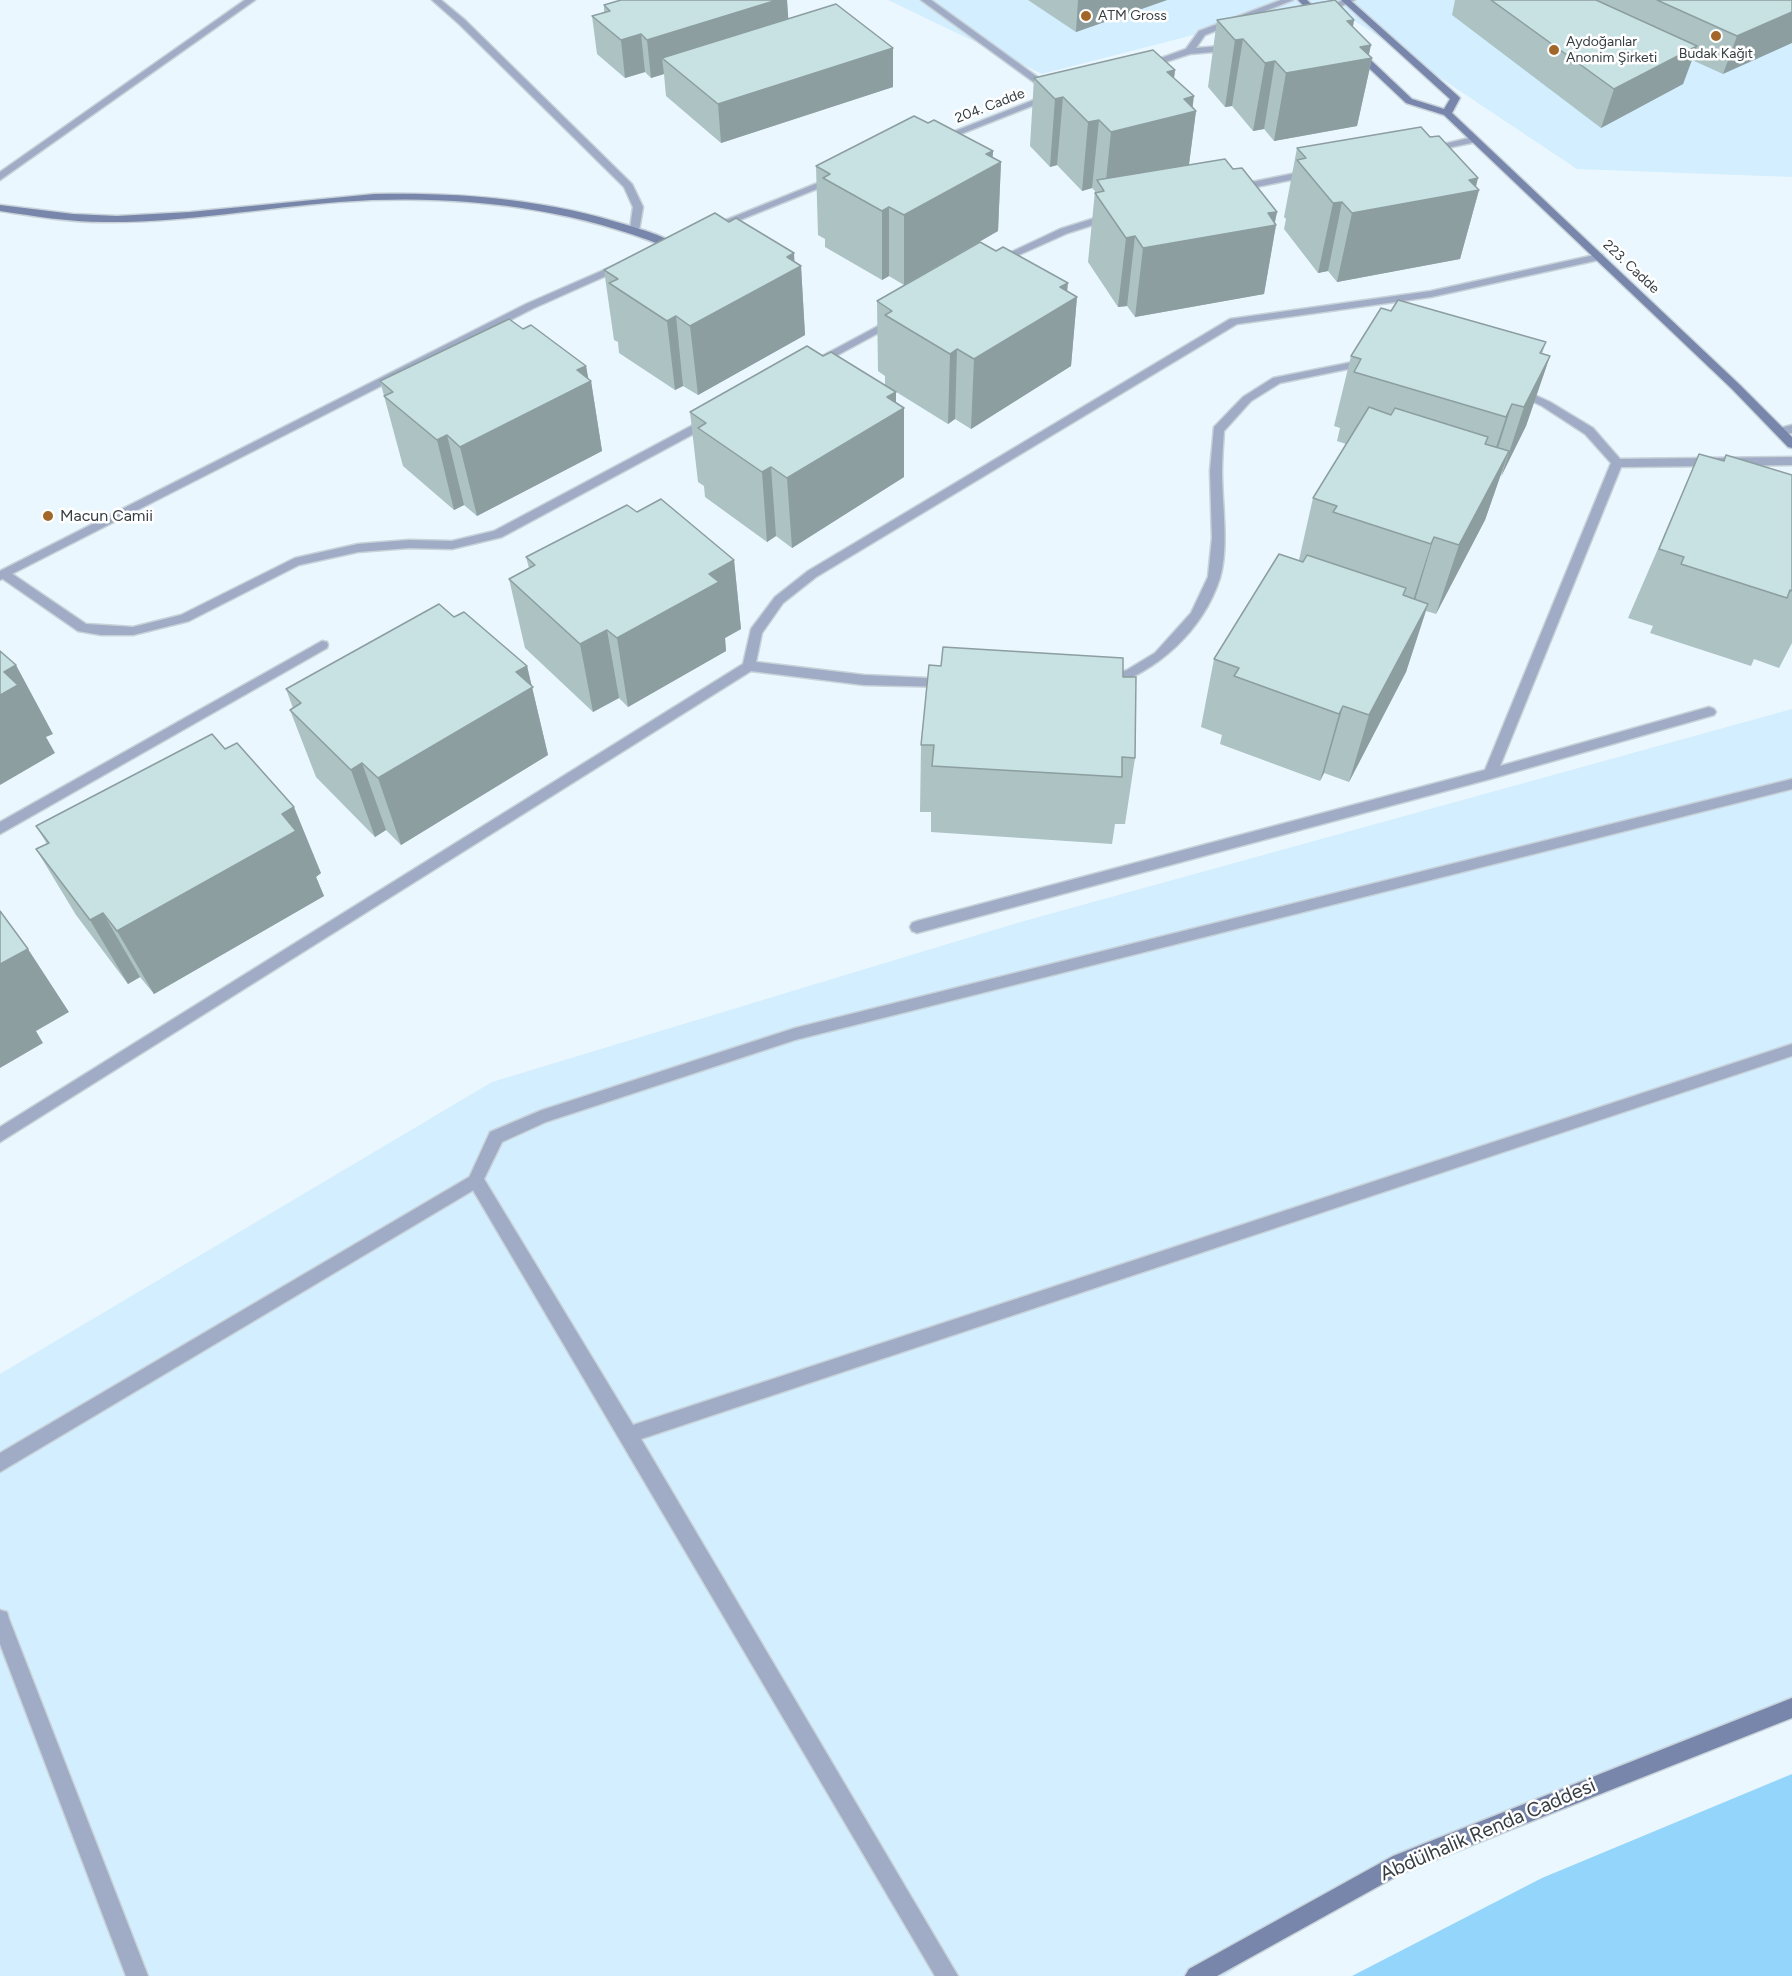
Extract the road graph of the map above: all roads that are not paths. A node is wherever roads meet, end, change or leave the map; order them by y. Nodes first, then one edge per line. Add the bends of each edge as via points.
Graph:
1 (251, 0) edge
2 (436, 0) edge
3 (925, 0) edge
4 (1289, 0) edge
5 (1302, 0) edge
6 (1348, 1) edge
7 (1311, 16) junction
8 (1324, 22) edge
9 (1248, 42) edge
10 (1348, 44) edge
11 (1189, 51) junction
12 (1136, 69) edge
13 (1068, 91) edge
14 (1057, 95) junction
15 (1447, 113) junction
16 (1473, 140) junction
17 (935, 142) edge
18 (1411, 152) edge
19 (1319, 171) edge
20 (846, 176) edge
21 (0, 177) edge
22 (1226, 190) edge
23 (0, 208) edge
24 (1123, 212) edge
25 (635, 230) junction
26 (701, 232) edge
27 (668, 245) edge
28 (1599, 257) junction
29 (636, 259) edge
30 (987, 267) edge
31 (906, 314) edge
32 (1382, 362) edge
33 (802, 370) edge
34 (1508, 386) edge
35 (718, 416) edge
36 (1786, 430) edge
37 (1792, 444) edge
38 (1792, 461) edge
39 (1617, 464) junction
40 (2, 575) edge
41 (322, 645) dead end
42 (748, 666) junction
43 (959, 685) edge
44 (1091, 688) edge
45 (1709, 712) dead end
46 (1490, 774) junction
47 (1792, 784) edge
48 (0, 829) edge
49 (917, 927) dead end
50 (1792, 1050) edge
51 (0, 1135) edge
52 (476, 1180) junction
53 (629, 1435) junction
54 (0, 1463) edge
55 (0, 1619) edge
56 (1792, 1708) edge
57 (137, 1976) edge
58 (947, 1976) edge
59 (1196, 1976) edge

1 - 21 street
2 - 25 street via 628,186 638,207
3 - 14 street
4 - 11 street via 1202,33
5 - 7 main road
6 - 7 street
6 - 15 main road via 1455,98
7 - 8 main road
9 - 11 street via 1230,49
10 - 15 main road, 223. Cadde via 1409,101
11 - 12 street
13 - 14 street, 204. Cadde
14 - 17 street, 204. Cadde
15 - 16 main road, 223. Cadde
16 - 18 street
16 - 28 main road, 223. Cadde
19 - 22 street
20 - 26 street
23 - 25 main road via 117,219 411,196 486,201 570,213
24 - 30 street via 1064,231
25 - 27 main road
28 - 36 main road, 223. Cadde
28 - 42 street via 1431,294 1234,321 812,574 779,600 756,632
29 - 40 street via 530,306
31 - 33 street
32 - 44 street via 1277,380 1247,399 1218,430 1214,577 1196,615 1160,656 1132,673
34 - 39 street via 1546,404 1589,432
35 - 40 street via 498,534 452,545 358,548 295,562 185,618 133,631 83,628
36 - 37 main road, 223. Cadde
38 - 39 street
39 - 46 street
41 - 48 street
42 - 43 street via 864,680
42 - 51 street
45 - 46 street
46 - 49 street
47 - 52 street via 795,1034 542,1117 496,1137
50 - 53 street
52 - 53 street
52 - 54 street
53 - 58 street
55 - 57 street
56 - 59 main road, Abdülhalik Renda Caddesi via 1400,1863

